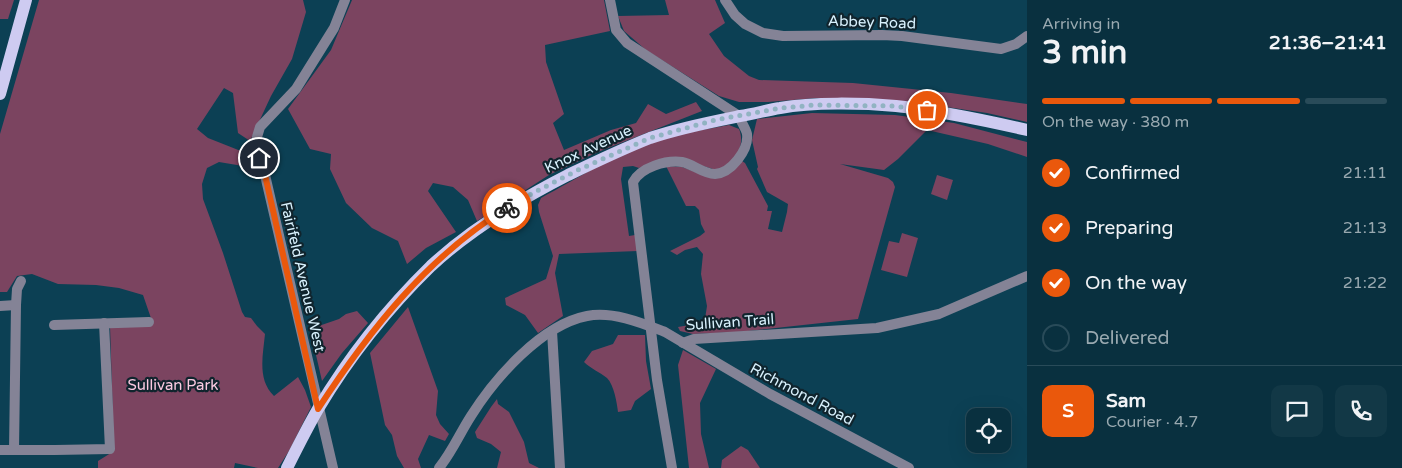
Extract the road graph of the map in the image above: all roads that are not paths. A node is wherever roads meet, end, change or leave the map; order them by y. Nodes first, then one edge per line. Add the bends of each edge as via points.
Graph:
1 (26, 0) edge
2 (345, 0) edge
3 (610, 0) edge
4 (725, 0) edge
5 (1027, 36) edge
6 (0, 94) edge
7 (739, 116) junction
8 (1027, 130) edge
9 (1027, 276) edge
10 (21, 281) dead end
11 (0, 306) edge
12 (16, 306) junction
13 (149, 322) dead end
14 (104, 323) junction
15 (54, 325) dead end
16 (650, 326) junction
17 (552, 331) junction
18 (683, 343) junction
19 (318, 409) junction
20 (0, 450) edge
21 (14, 450) junction
22 (442, 466) edge
23 (286, 468) edge
24 (333, 468) edge
25 (560, 468) edge
26 (672, 468) edge
27 (910, 468) edge

1 - 6 main road
2 - 19 street, Fairifeld Avenue West via 334,28 296,89 260,127 257,137 259,158
3 - 7 street via 616,30 626,43
4 - 5 street, Abbey Road via 734,15 745,24 763,33 782,36 902,36 1001,49
7 - 8 main road, Knox Avenue via 815,105 893,106
7 - 16 street via 747,134 746,143 737,161 724,171 710,173 682,162 665,162 636,176 634,182
7 - 19 main road, Knox Avenue via 650,138 533,193 477,229 406,292 362,343
9 - 18 street, Sullivan Trail via 948,311 876,328 694,339
10 - 12 street
11 - 12 street
12 - 21 street
13 - 14 street
14 - 15 street
14 - 21 street via 110,449
16 - 17 street, Sullivan Trail via 596,315
16 - 18 street, Sullivan Trail
16 - 26 street
17 - 22 street, Sullivan Trail via 493,383
17 - 25 street
18 - 27 street, Richmond Road via 770,394
19 - 23 main road, Knox Avenue
19 - 24 street, Fairifeld Avenue West
20 - 21 street

